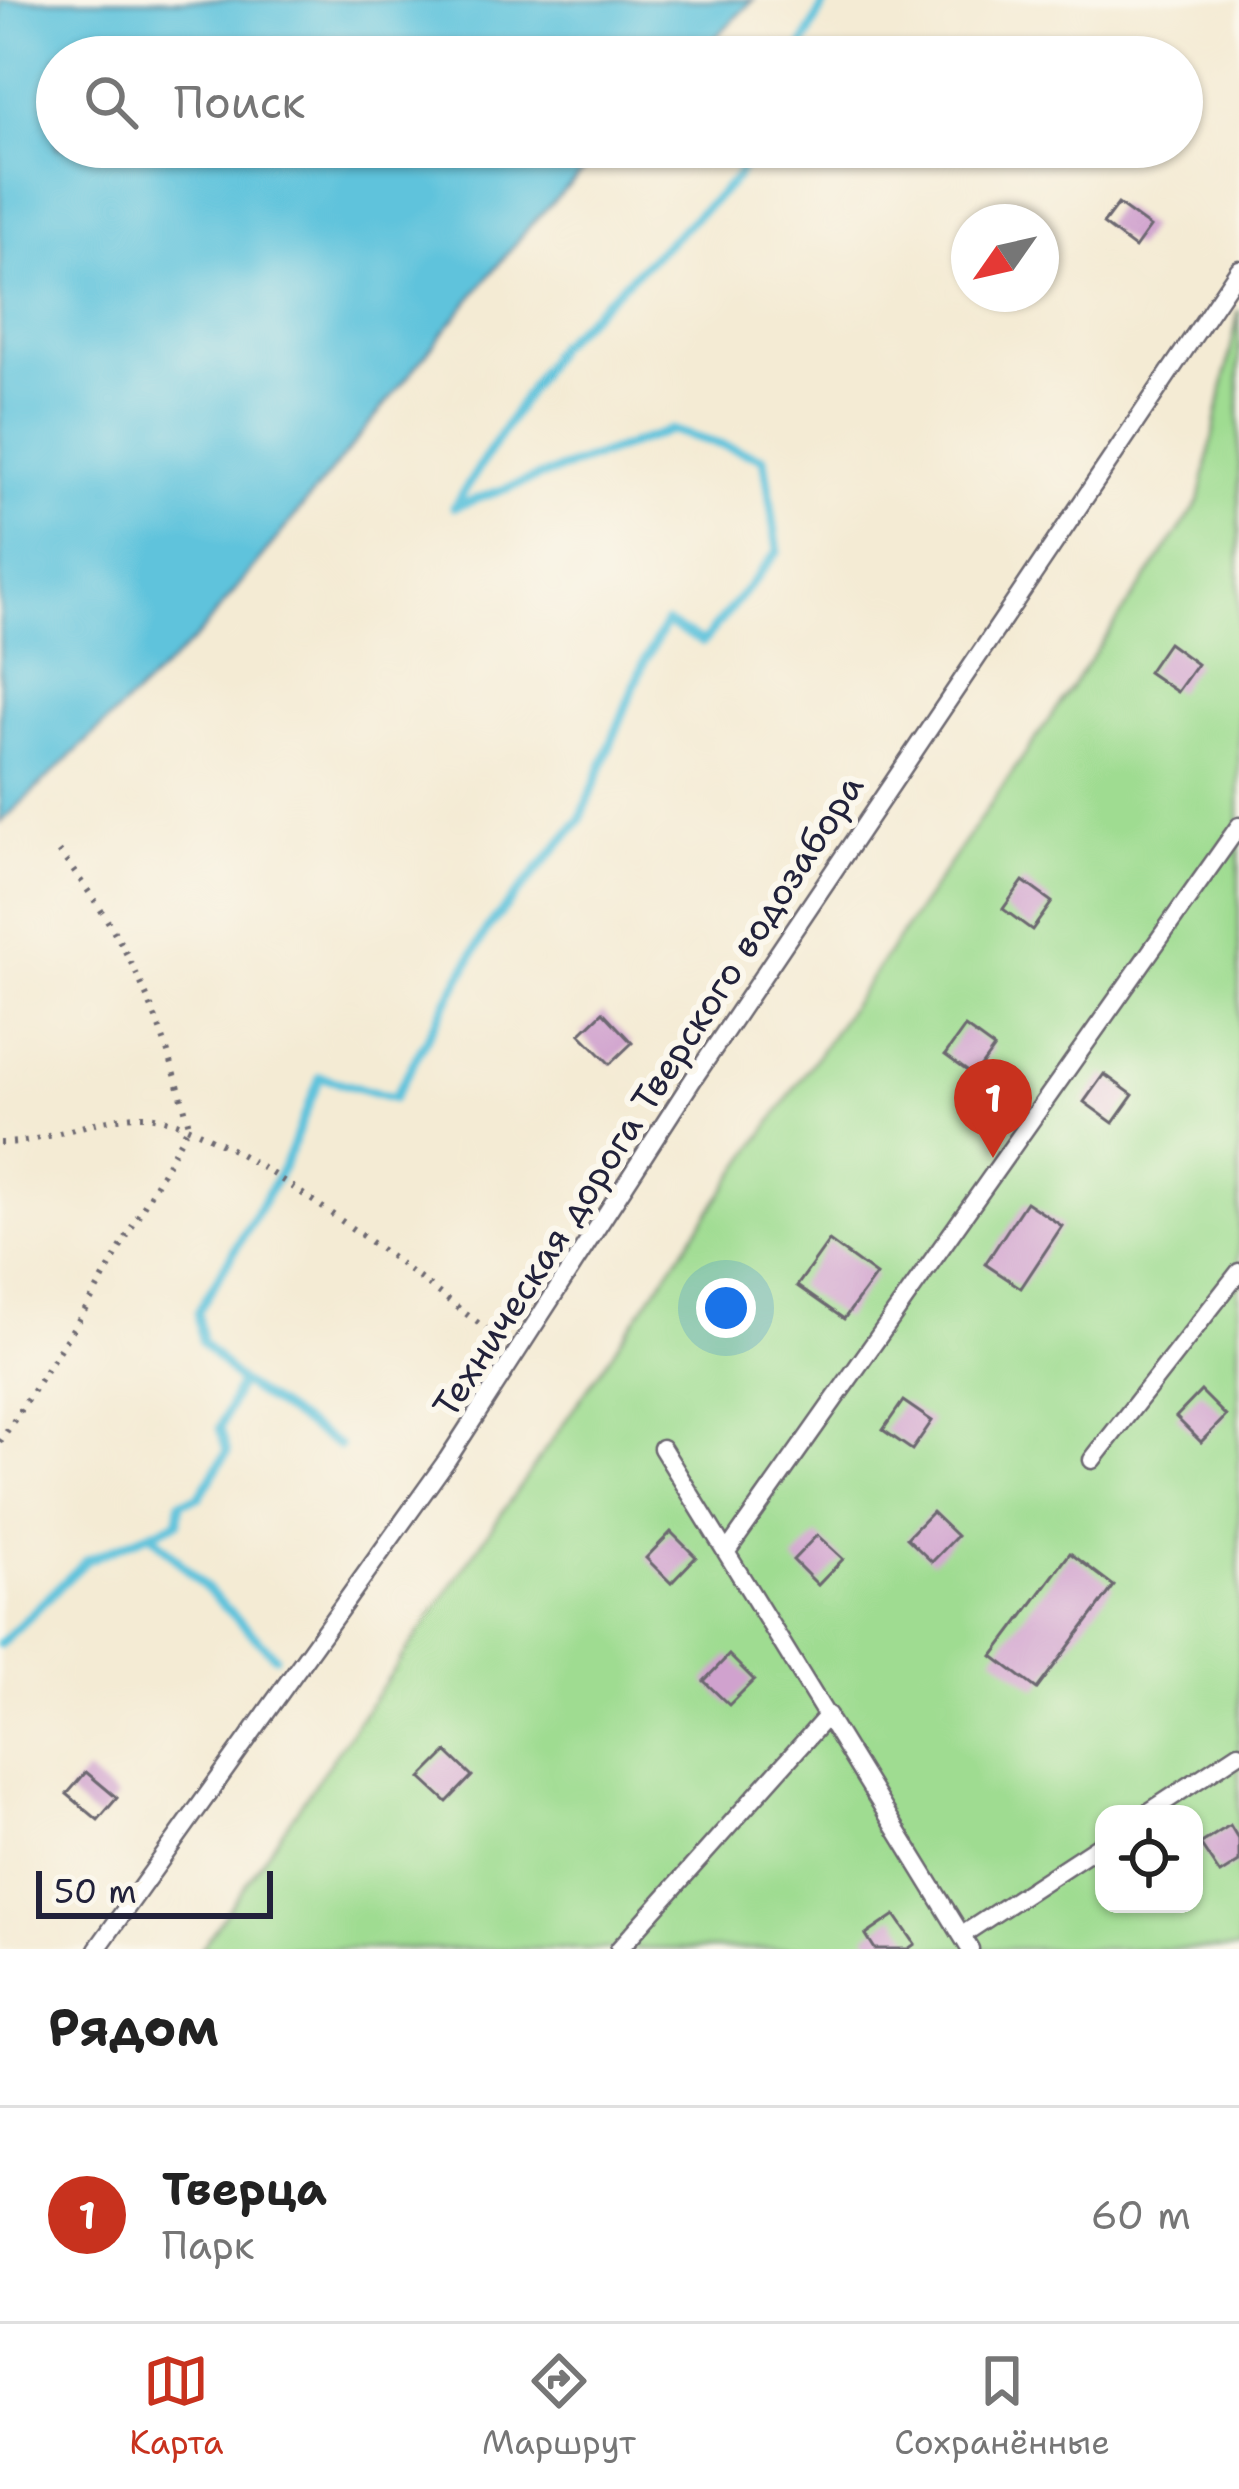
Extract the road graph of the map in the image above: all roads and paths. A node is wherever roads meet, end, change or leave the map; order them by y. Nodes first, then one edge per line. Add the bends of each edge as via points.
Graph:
1 (1239, 269) edge
2 (1239, 826) edge
3 (53, 845) dead end
4 (189, 1125) junction
5 (0, 1143) edge
6 (1239, 1272) edge
7 (517, 1352) junction
8 (0, 1442) edge
9 (662, 1448) dead end
10 (1092, 1460) dead end
11 (728, 1550) junction
12 (828, 1715) junction
13 (1239, 1753) edge
14 (1160, 1805) edge
15 (1095, 1849) edge
16 (966, 1942) edge
17 (97, 1949) edge
18 (619, 1949) edge

1 - 7 lane, Техническая дорога Тверского водозабора
2 - 11 lane
3 - 4 path via 102,904 158,1017
4 - 5 path via 143,1115
4 - 7 path via 322,1208
4 - 8 path
6 - 10 lane
7 - 17 lane, Техническая дорога Тверского водозабора
9 - 11 lane
11 - 12 lane
12 - 16 lane
12 - 18 lane
13 - 14 lane
15 - 16 lane

